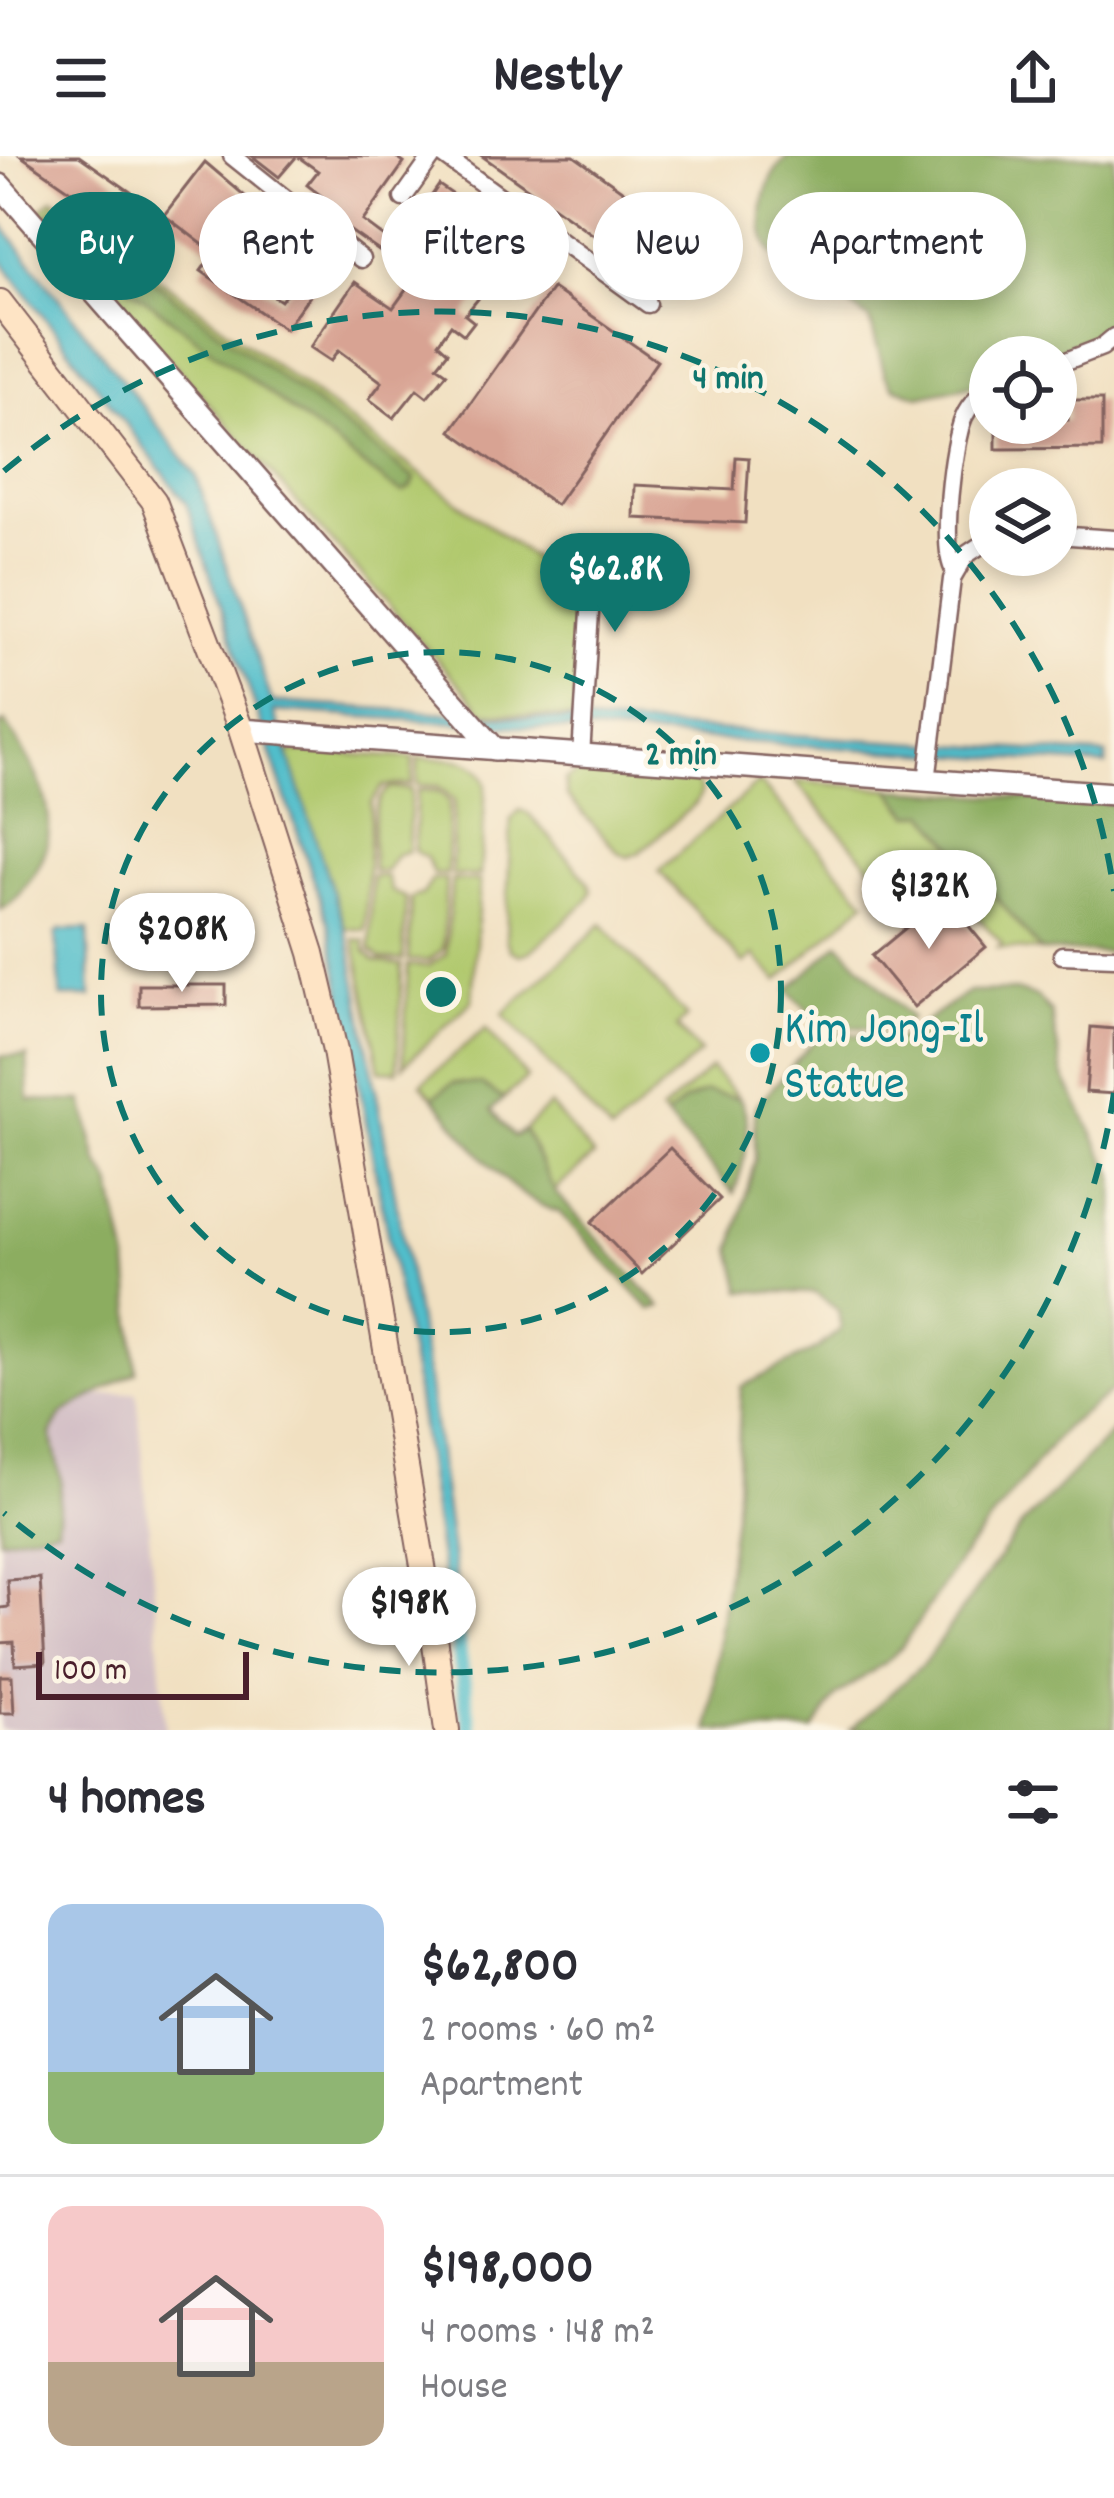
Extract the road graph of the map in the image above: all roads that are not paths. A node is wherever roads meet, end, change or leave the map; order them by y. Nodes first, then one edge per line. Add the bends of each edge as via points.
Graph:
1 (232, 156) edge
2 (433, 156) edge
3 (444, 156) edge
4 (0, 184) edge
5 (407, 192) edge
6 (361, 259) dead end
7 (0, 302) edge
8 (648, 304) dead end
9 (1114, 338) edge
10 (1077, 357) edge
11 (969, 411) edge
12 (1077, 536) edge
13 (1114, 539) edge
14 (594, 548) dead end
15 (969, 554) edge
16 (954, 570) junction
17 (241, 730) junction
18 (495, 748) junction
19 (581, 756) junction
20 (929, 761) junction
21 (1114, 794) edge
22 (1062, 955) dead end
23 (1114, 957) edge
24 (447, 1730) edge

1 - 6 street
2 - 5 street
3 - 8 street
4 - 18 street
7 - 17 main road via 154,501
9 - 10 street
11 - 16 street via 957,439 947,552
12 - 13 street
14 - 19 street
15 - 16 street
16 - 20 street
17 - 18 street
17 - 24 main road via 330,1020
18 - 19 street
19 - 20 street
20 - 21 street
22 - 23 street

